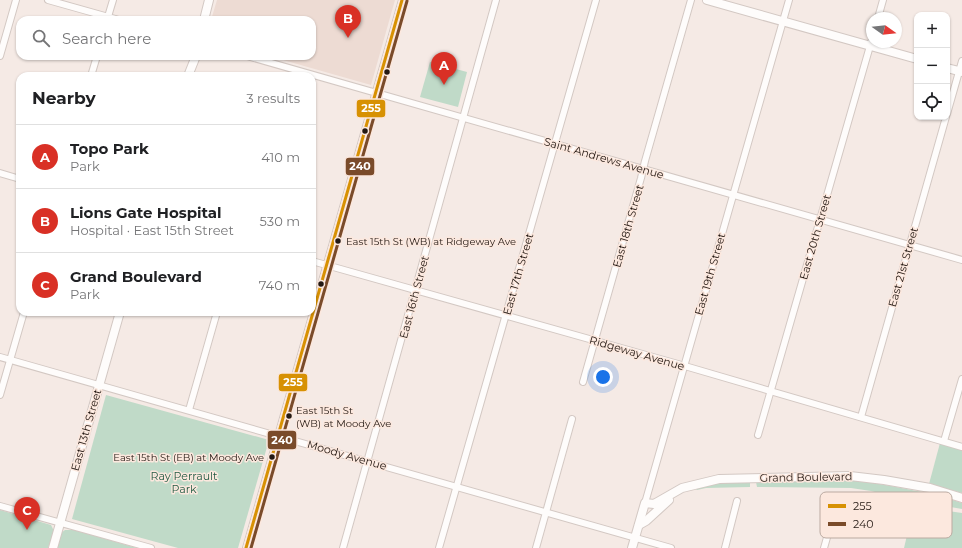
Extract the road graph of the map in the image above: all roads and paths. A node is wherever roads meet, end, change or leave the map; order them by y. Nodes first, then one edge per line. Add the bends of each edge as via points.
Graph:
1 (16, 0) edge
2 (48, 0) edge
3 (113, 0) edge
4 (209, 0) edge
5 (402, 0) edge
6 (496, 0) edge
7 (596, 0) edge
8 (692, 0) edge
9 (707, 0) edge
10 (789, 0) edge
11 (883, 0) edge
12 (880, 12) edge
13 (100, 16) edge
14 (108, 16) edge
15 (205, 16) edge
16 (783, 21) junction
17 (866, 42) edge
18 (870, 48) edge
19 (885, 48) edge
20 (0, 56) edge
21 (914, 58) edge
22 (96, 60) edge
23 (190, 60) edge
24 (194, 60) edge
25 (261, 60) edge
26 (962, 61) edge
27 (950, 69) edge
28 (92, 72) edge
29 (189, 72) edge
30 (303, 72) edge
31 (960, 72) edge
32 (316, 76) edge
33 (376, 93) junction
34 (950, 104) edge
35 (462, 118) junction
36 (945, 120) edge
37 (554, 144) junction
38 (643, 169) junction
39 (0, 173) edge
40 (16, 178) edge
41 (733, 195) junction
42 (820, 220) junction
43 (910, 246) junction
44 (962, 260) edge
45 (316, 262) edge
46 (327, 265) junction
47 (416, 290) junction
48 (316, 303) edge
49 (23, 316) edge
50 (119, 316) edge
51 (216, 316) edge
52 (312, 316) edge
53 (506, 316) junction
54 (595, 341) junction
55 (0, 357) edge
56 (10, 360) junction
57 (684, 366) junction
58 (962, 380) edge
59 (583, 382) dead end
60 (99, 385) junction
61 (771, 391) junction
62 (0, 395) edge
63 (188, 410) junction
64 (861, 417) junction
65 (572, 419) dead end
66 (758, 435) dead end
67 (278, 436) junction
68 (944, 441) junction
69 (962, 447) edge
70 (367, 461) junction
71 (696, 485) junction
72 (457, 487) junction
73 (943, 492) edge
74 (952, 495) edge
75 (962, 498) edge
76 (737, 501) dead end
77 (645, 503) junction
78 (0, 506) edge
79 (546, 513) junction
80 (60, 522) junction
81 (639, 525) junction
82 (635, 538) junction
83 (827, 538) edge
84 (53, 548) edge
85 (151, 548) edge
86 (246, 548) edge
87 (343, 548) edge
88 (439, 548) edge
89 (536, 548) edge
90 (632, 548) edge
91 (671, 548) edge
92 (725, 548) edge
93 (824, 548) edge

1 - 20 street
2 - 13 street
3 - 14 street
4 - 15 street
5 - 33 street
6 - 35 street, East 16th Street
7 - 37 street, East 17th Street
8 - 38 street, East 18th Street
9 - 16 street
10 - 16 street, East 19th Street
11 - 12 street
16 - 17 street
16 - 41 street, East 19th Street
18 - 42 street, East 20th Street
19 - 21 street
22 - 28 street
23 - 29 street
24 - 29 street
25 - 30 street, Saint Andrews Avenue
26 - 31 street
27 - 31 street
31 - 34 street
32 - 33 street, Saint Andrews Avenue
33 - 35 street, Saint Andrews Avenue
33 - 46 street
35 - 37 street, Saint Andrews Avenue
35 - 47 street, East 16th Street
36 - 43 street, East 21st Street
37 - 38 street, Saint Andrews Avenue
37 - 53 street, East 17th Street
38 - 41 street, Saint Andrews Avenue
38 - 54 street, East 18th Street
39 - 40 street
41 - 42 street, Saint Andrews Avenue
41 - 57 street, East 19th Street
42 - 43 street, Saint Andrews Avenue
42 - 61 street, East 20th Street
43 - 44 street, Saint Andrews Avenue
43 - 64 street, East 21st Street
45 - 46 street, Ridgeway Avenue
46 - 47 street, Ridgeway Avenue
46 - 48 street
47 - 53 street, Ridgeway Avenue
47 - 70 street, East 16th Street
49 - 56 street
50 - 60 street, East 13th Street
51 - 63 street
52 - 67 street
53 - 54 street, Ridgeway Avenue
53 - 72 street, East 17th Street
54 - 57 street, Ridgeway Avenue
54 - 59 street, East 18th Street
55 - 56 street, Moody Avenue
56 - 60 street, Moody Avenue
56 - 62 street
57 - 61 street, Ridgeway Avenue
57 - 77 street, East 19th Street
58 - 68 street
60 - 63 street, Moody Avenue
60 - 80 street, East 13th Street
61 - 64 street, Ridgeway Avenue
61 - 66 street, East 20th Street
63 - 67 street, Moody Avenue
64 - 68 street, Ridgeway Avenue
65 - 79 street
67 - 70 street, Moody Avenue
67 - 86 street
68 - 69 street, Ridgeway Avenue
70 - 72 street, Moody Avenue
70 - 87 street, East 16th Street
71 - 73 street, Grand Boulevard via 732,478 850,476
71 - 77 street, Grand Boulevard via 678,489 654,504
71 - 81 street, Grand Boulevard via 665,503
72 - 79 street, Moody Avenue
72 - 88 street, East 17th Street
74 - 75 street, Grand Boulevard
76 - 92 street
77 - 81 street, East 19th Street
78 - 80 street
79 - 82 street, Moody Avenue
79 - 89 street
80 - 84 street, East 13th Street
80 - 85 street
81 - 82 street, East 19th Street
82 - 90 street, East 19th Street
82 - 91 street, Moody Avenue
83 - 93 street

